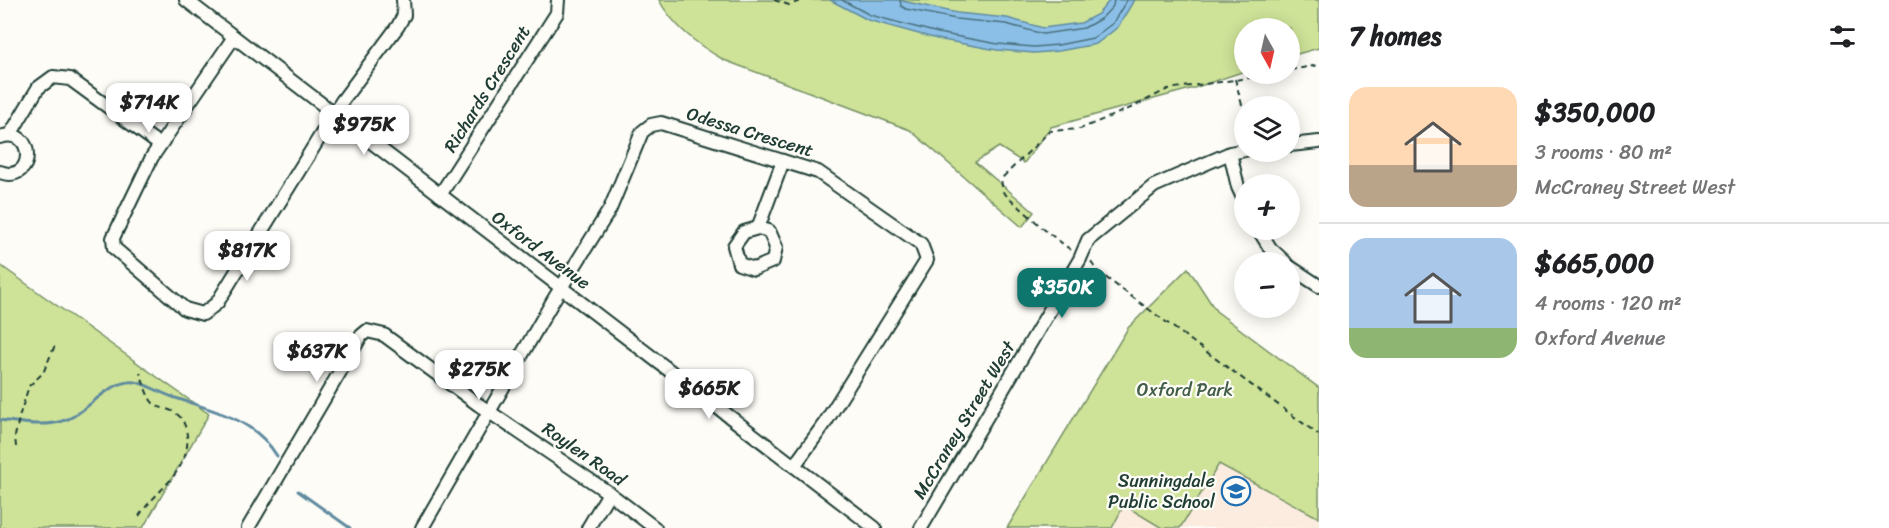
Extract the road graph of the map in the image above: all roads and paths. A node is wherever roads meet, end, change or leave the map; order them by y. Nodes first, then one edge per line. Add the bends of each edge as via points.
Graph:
1 (186, 0) edge
2 (403, 0) edge
3 (558, 0) edge
4 (774, 0) edge
5 (803, 0) edge
6 (234, 37) junction
7 (1319, 65) edge
8 (1300, 68) edge
9 (1234, 80) edge
10 (334, 114) junction
11 (5, 136) edge
12 (1319, 142) edge
13 (1300, 144) edge
14 (160, 145) junction
15 (1234, 152) edge
16 (1230, 153) junction
17 (783, 161) junction
18 (0, 172) edge
19 (1235, 174) edge
20 (440, 195) junction
21 (758, 228) dead end
22 (1265, 240) edge
23 (1274, 252) edge
24 (1080, 259) junction
25 (1300, 274) edge
26 (1319, 286) edge
27 (561, 288) junction
28 (56, 343) dead end
29 (140, 373) dead end
30 (490, 413) junction
31 (1319, 435) edge
32 (16, 447) dead end
33 (794, 466) junction
34 (609, 493) junction
35 (139, 516) dead end
36 (248, 528) edge
37 (422, 528) edge
38 (588, 528) edge
39 (655, 528) edge
40 (875, 528) edge
41 (921, 528) edge

1 - 6 street, Oxford Avenue
2 - 10 street via 404,15 398,26
3 - 20 street, Richards Crescent via 557,13
4 - 5 path via 789,5
6 - 10 street, Oxford Avenue
6 - 14 street
7 - 8 path
9 - 24 path via 1168,89 1080,129 1050,131 1002,179 1003,192
10 - 14 street via 217,303 203,314 185,309 114,248 112,238
10 - 20 street, Oxford Avenue
11 - 14 street via 38,88 52,77 70,79
11 - 18 street via 22,141 28,156 17,173
12 - 13 street
15 - 16 street, McCraney Street West
16 - 19 street
16 - 24 street, McCraney Street West via 1154,186 1088,240
17 - 21 street
17 - 27 street, Odessa Crescent via 661,123 651,125 642,132 610,209
17 - 33 street, Odessa Crescent via 818,172 921,244 927,260
20 - 27 street, Oxford Avenue
22 - 23 street
24 - 31 path via 1093,262 1097,271 1149,311
24 - 41 street, McCraney Street West
25 - 26 street
27 - 30 street, Odessa Crescent
27 - 33 street, Oxford Avenue
28 - 32 path via 43,373 29,386 15,436
29 - 35 path via 155,405 182,418 188,443 185,460 177,473
30 - 34 street, Roylen Road
30 - 36 street, Roylen Road via 384,336 367,331
30 - 37 street, Odessa Crescent
33 - 40 street, Oxford Avenue
34 - 38 street
34 - 39 street, Roylen Road

